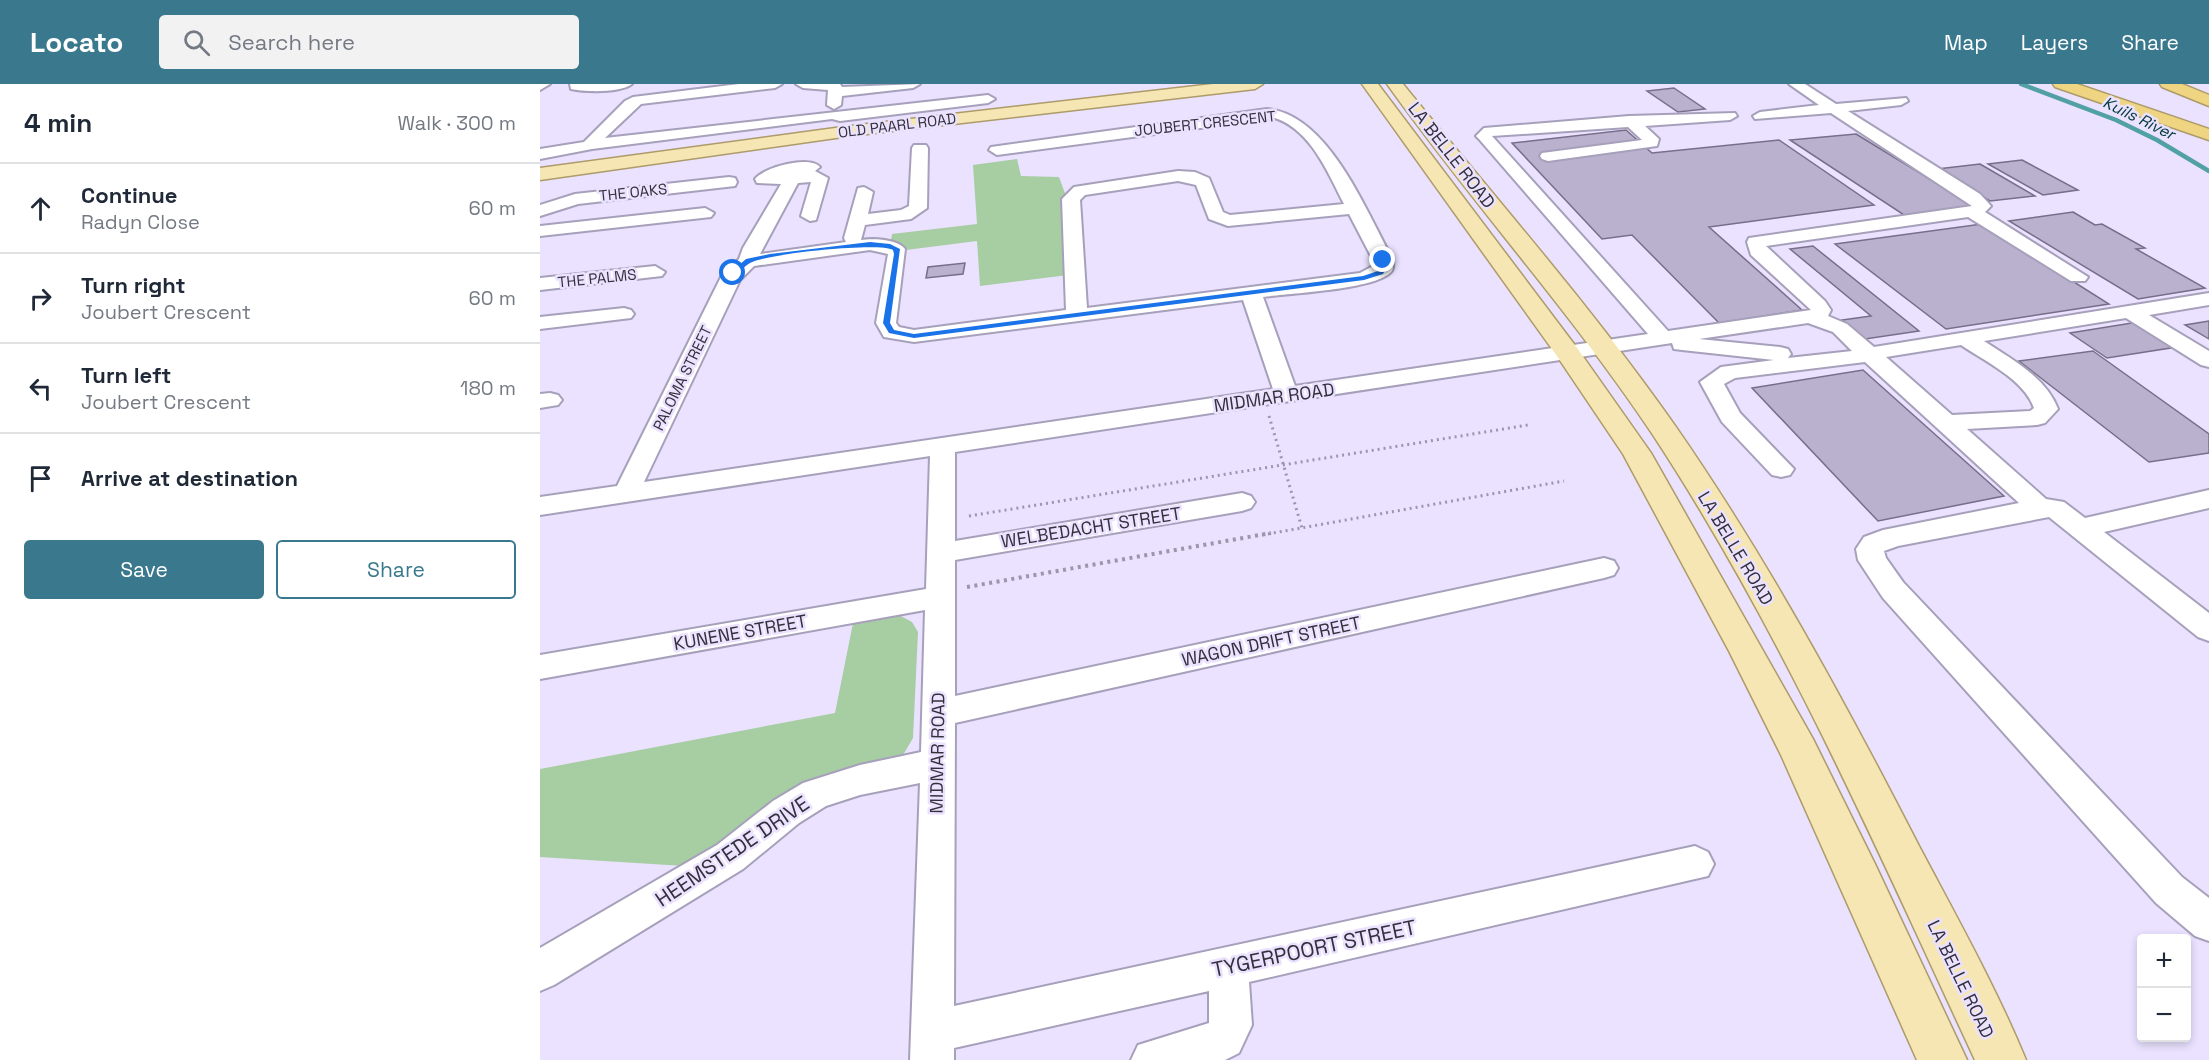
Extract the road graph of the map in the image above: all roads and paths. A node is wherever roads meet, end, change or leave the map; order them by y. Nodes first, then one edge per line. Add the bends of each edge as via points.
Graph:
1 (577, 84) edge
2 (625, 84) edge
3 (775, 84) edge
4 (802, 84) edge
5 (913, 84) edge
6 (1191, 84) edge
7 (1254, 84) edge
8 (1370, 84) edge
9 (1395, 84) edge
10 (1796, 84) edge
11 (2062, 84) edge
12 (2161, 88) edge
13 (835, 92) junction
14 (988, 99) dead end
15 (1901, 101) dead end
16 (2209, 101) edge
17 (1833, 109) junction
18 (832, 115) junction
19 (1730, 116) dead end
20 (1760, 116) dead end
21 (2209, 116) edge
22 (1629, 120) junction
23 (2209, 135) edge
24 (590, 145) junction
25 (920, 148) dead end
26 (997, 150) dead end
27 (540, 154) edge
28 (1548, 156) dead end
29 (540, 164) edge
30 (540, 174) edge
31 (819, 176) junction
32 (792, 179) junction
33 (729, 182) dead end
34 (540, 191) edge
35 (864, 192) dead end
36 (540, 202) edge
37 (1354, 208) junction
38 (540, 211) edge
39 (1972, 212) junction
40 (705, 213) dead end
41 (810, 216) dead end
42 (857, 221) junction
43 (540, 231) edge
44 (851, 246) junction
45 (744, 263) junction
46 (1540, 267) junction
47 (655, 272) dead end
48 (2079, 277) dead end
49 (542, 287) edge
50 (1251, 292) junction
51 (2209, 299) edge
52 (2130, 312) junction
53 (624, 314) dead end
54 (1077, 315) junction
55 (1812, 317) junction
56 (540, 323) edge
57 (1963, 337) junction
58 (1655, 340) junction
59 (1586, 351) junction
60 (1871, 355) junction
61 (1826, 359) junction
62 (2209, 360) edge
63 (1275, 397) junction
64 (1946, 423) junction
65 (1528, 425) dead end
66 (943, 446) junction
67 (1283, 465) junction
68 (1781, 469) dead end
69 (1564, 481) dead end
70 (626, 493) junction
71 (2209, 499) edge
72 (1242, 502) dead end
73 (540, 506) edge
74 (2040, 508) junction
75 (941, 520) junction
76 (1302, 528) junction
77 (2081, 528) junction
78 (941, 553) junction
79 (1604, 568) dead end
80 (940, 594) junction
81 (2209, 629) edge
82 (540, 667) edge
83 (938, 713) junction
84 (937, 764) junction
85 (1695, 864) dead end
86 (2209, 922) edge
87 (1226, 967) junction
88 (540, 971) edge
89 (932, 1046) edge
90 (1153, 1060) edge
91 (1942, 1060) edge
92 (2001, 1060) edge

1 - 2 street via 583,88
3 - 24 street via 638,100
4 - 13 street via 835,87
5 - 13 street
6 - 29 main road, OLD PAARL ROAD
7 - 30 main road, OLD PAARL ROAD via 849,131
8 - 59 main road, LA BELLE ROAD
9 - 46 main road, LA BELLE ROAD
10 - 17 street
11 - 23 highway
12 - 16 highway
12 - 21 highway
13 - 18 street
14 - 18 street
15 - 17 street
17 - 20 street
17 - 39 street via 1978,201 1981,209
18 - 24 street
19 - 22 street
22 - 28 street via 1652,143
22 - 58 street via 1493,130 1484,136
24 - 27 street
25 - 42 street via 918,208 904,215
26 - 37 street, JOUBERT CRESCENT via 1281,114 1290,117 1324,153
31 - 32 street
31 - 32 street via 822,167 818,166 775,171 763,179
31 - 41 street
32 - 45 street, PALOMA STREET
33 - 38 street, THE OAKS via 575,198
34 - 36 street via 548,195
35 - 42 street
37 - 50 street, JOUBERT CRESCENT via 1383,260 1380,272 1364,278
37 - 54 street via 1224,220 1215,215 1203,182 1186,176 1080,191 1071,200
39 - 48 street
39 - 55 street via 1756,242 1758,251 1818,304 1820,313
40 - 43 street, THE OAKS
42 - 44 street
44 - 45 street
44 - 54 street, JOUBERT CRESCENT via 896,249 886,323 892,332 923,336
45 - 70 street, PALOMA STREET via 730,277
46 - 59 main road, LA BELLE ROAD
46 - 59 main road via 1551,301 1577,336 1576,344
47 - 49 street, THE PALMS
50 - 54 street, JOUBERT CRESCENT
50 - 63 street
51 - 52 street
52 - 57 street
52 - 62 street
53 - 56 street
55 - 58 street
55 - 60 street via 1840,328
57 - 60 street
57 - 64 street via 2033,387 2046,401 2046,410 2037,418
58 - 59 street, MIDMAR ROAD
58 - 61 street
59 - 63 street, MIDMAR ROAD
59 - 91 main road, LA BELLE ROAD via 1798,751
59 - 92 main road, LA BELLE ROAD via 1677,451 1764,596 1906,864
60 - 61 street
60 - 64 street
61 - 68 street via 1729,372 1711,382 1730,417
63 - 66 street, MIDMAR ROAD
63 - 67 path
64 - 74 street
65 - 67 path
66 - 70 street, MIDMAR ROAD
66 - 75 street, MIDMAR ROAD
67 - 75 path
67 - 76 path
69 - 76 path
70 - 73 street, MIDMAR ROAD
71 - 77 street
72 - 78 street, WELBEDACHT STREET
74 - 77 street via 2055,508
74 - 86 street via 1893,537 1874,544 1870,549 1872,560 1893,590 2063,777 2169,890
75 - 78 street, MIDMAR ROAD
76 - 80 path
77 - 81 street
78 - 80 street, MIDMAR ROAD
79 - 83 street, WAGON DRIFT STREET
80 - 82 street, KUNENE STREET
80 - 83 street, MIDMAR ROAD
83 - 84 street, MIDMAR ROAD
84 - 88 street, HEEMSTEDE DRIVE via 815,794 730,857
84 - 89 street, MIDMAR ROAD
85 - 87 street, TYGERPOORT STREET
87 - 89 street, TYGERPOORT STREET
87 - 90 street via 1230,1031 1221,1042

